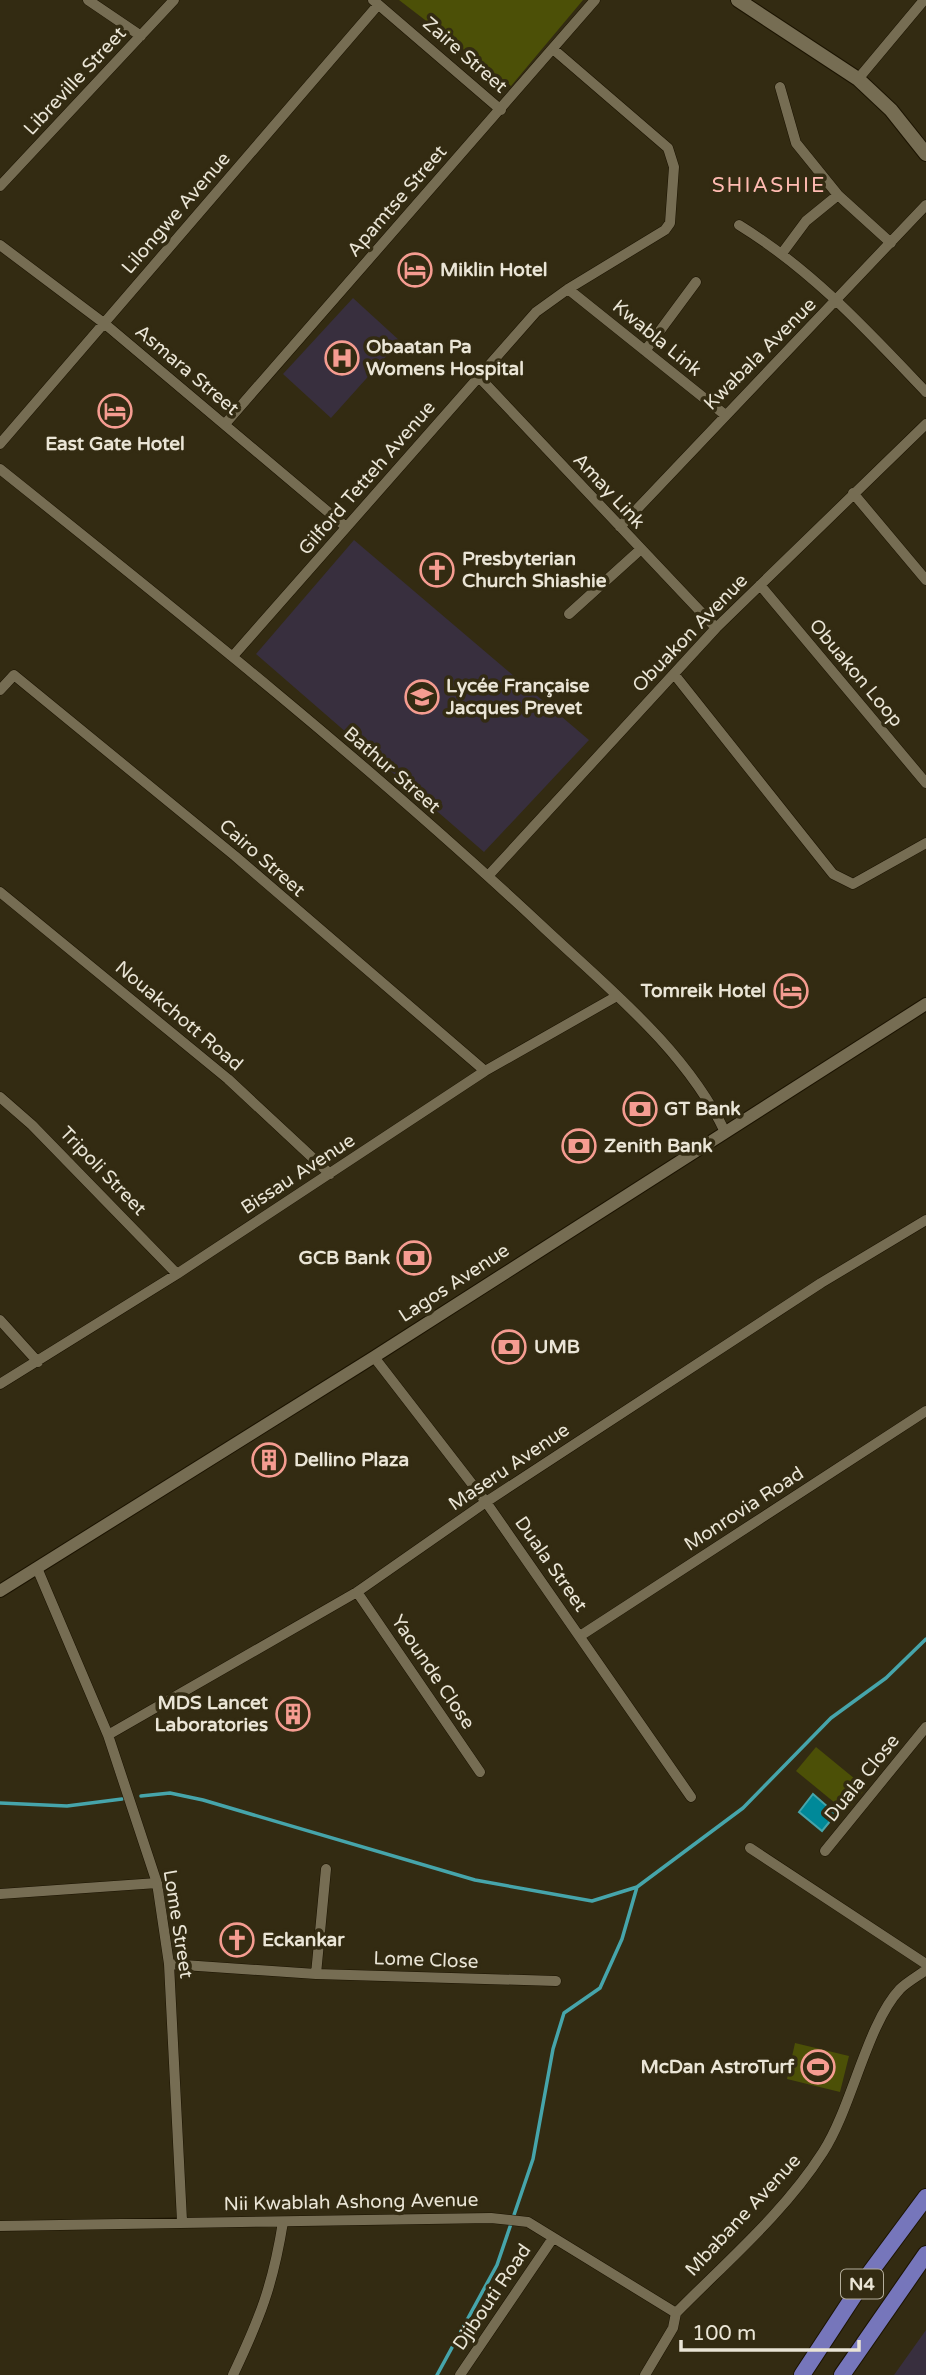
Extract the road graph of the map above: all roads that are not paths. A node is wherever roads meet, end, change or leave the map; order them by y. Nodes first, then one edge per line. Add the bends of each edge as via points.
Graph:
1 (88, 0) edge
2 (174, 0) edge
3 (595, 0) edge
4 (738, 0) edge
5 (925, 1) edge
6 (375, 2) edge
7 (141, 36) junction
8 (553, 49) junction
9 (858, 79) junction
10 (779, 87) dead end
11 (501, 110) junction
12 (926, 154) edge
13 (0, 186) edge
14 (838, 195) junction
15 (926, 205) edge
16 (739, 225) dead end
17 (891, 243) junction
18 (0, 244) edge
19 (783, 252) junction
20 (696, 282) dead end
21 (568, 289) junction
22 (839, 299) junction
23 (105, 324) junction
24 (645, 351) junction
25 (479, 377) junction
26 (926, 392) edge
27 (724, 414) junction
28 (225, 424) junction
29 (926, 424) edge
30 (0, 444) edge
31 (0, 469) edge
32 (853, 493) junction
33 (346, 527) junction
34 (620, 527) junction
35 (641, 550) junction
36 (926, 580) edge
37 (760, 585) junction
38 (569, 614) dead end
39 (716, 628) junction
40 (233, 656) junction
41 (674, 674) junction
42 (0, 690) edge
43 (926, 783) edge
44 (926, 843) edge
45 (488, 876) junction
46 (0, 892) edge
47 (617, 996) junction
48 (926, 1004) edge
49 (485, 1071) junction
50 (0, 1097) edge
51 (725, 1132) junction
52 (330, 1174) junction
53 (926, 1220) edge
54 (177, 1274) junction
55 (0, 1320) edge
56 (374, 1357) junction
57 (38, 1362) junction
58 (0, 1384) edge
59 (926, 1411) edge
60 (486, 1502) junction
61 (37, 1568) junction
62 (0, 1591) edge
63 (357, 1592) junction
64 (580, 1636) junction
65 (926, 1727) edge
66 (108, 1735) junction
67 (480, 1772) dead end
68 (691, 1797) dead end
69 (750, 1848) dead end
70 (825, 1851) dead end
71 (326, 1869) dead end
72 (158, 1883) junction
73 (0, 1894) edge
74 (169, 1964) junction
75 (926, 1964) edge
76 (926, 1970) edge
77 (316, 1974) junction
78 (556, 1981) dead end
79 (926, 2197) edge
80 (183, 2221) junction
81 (283, 2222) junction
82 (0, 2226) edge
83 (554, 2238) junction
84 (926, 2254) edge
85 (676, 2313) junction
86 (233, 2375) edge
87 (460, 2375) edge
88 (645, 2375) edge
89 (802, 2375) edge
90 (842, 2375) edge

1 - 7 street
2 - 7 street, Libreville Street
3 - 8 street, Apamtse Street
4 - 9 main road
5 - 9 street
6 - 11 street, Zaire Street
6 - 23 street, Lilongwe Avenue
7 - 13 street, Libreville Street
8 - 11 street, Apamtse Street
8 - 21 street, Gilford Tetteh Avenue via 668,148 674,167 670,223 665,230
9 - 12 main road via 891,110
10 - 14 street via 796,144
11 - 28 street, Apamtse Street
14 - 17 street
14 - 19 street via 806,221
15 - 17 street, Kwabala Avenue
16 - 19 street
17 - 22 street, Kwabala Avenue
18 - 23 street, Asmara Street
19 - 22 street
20 - 24 street
21 - 24 street, Kwabla Link
21 - 25 street, Gilford Tetteh Avenue via 536,312
22 - 26 street
22 - 27 street, Kwabala Avenue
23 - 28 street, Asmara Street
23 - 30 street, Lilongwe Avenue
24 - 27 street, Kwabla Link
25 - 33 street, Gilford Tetteh Avenue
25 - 34 street, Amay Link
27 - 34 street, Kwabala Avenue
28 - 33 street, Asmara Street
29 - 32 street, Obuakon Avenue
31 - 40 street, Bathur Street
32 - 36 street
32 - 37 street, Obuakon Avenue
33 - 40 street, Gilford Tetteh Avenue
34 - 35 street, Amay Link
35 - 38 street
35 - 39 street, Amay Link
37 - 39 street, Obuakon Avenue
37 - 43 street, Obuakon Loop
39 - 41 street, Obuakon Avenue
40 - 45 street, Bathur Street
41 - 44 street via 833,874 853,884
41 - 45 street, Obuakon Avenue
42 - 49 street, Cairo Street via 14,675 236,856
45 - 47 street, Bathur Street
46 - 52 street, Nouakchott Road via 228,1079
47 - 49 street, Bissau Avenue
47 - 51 street, Bathur Street via 712,1104
48 - 51 street, Lagos Avenue
49 - 52 street, Bissau Avenue
50 - 54 street, Tripoli Street
51 - 56 street, Lagos Avenue
52 - 54 street, Bissau Avenue
53 - 60 street, Maseru Avenue via 821,1283
54 - 57 street, Bissau Avenue
55 - 57 street
56 - 60 street, Duala Street
56 - 61 street, Lagos Avenue
57 - 58 street, Bissau Avenue
59 - 64 street, Monrovia Road
60 - 63 street, Maseru Avenue
60 - 64 street, Duala Street
61 - 62 street, Lagos Avenue
61 - 66 street, Lome Street
63 - 66 street, Maseru Avenue
63 - 67 street, Yaounde Close
64 - 68 street, Duala Street
65 - 70 street, Duala Close
66 - 72 street, Lome Street
69 - 75 street
71 - 77 street
72 - 73 street
72 - 74 street, Lome Street
74 - 77 street, Lome Close
74 - 80 street, Lome Street
76 - 85 street, Mbabane Avenue via 901,1988 889,2004 852,2095 810,2171
77 - 78 street, Lome Close
79 - 89 highway, N4
80 - 81 street, Nii Kwablah Ashong Avenue
80 - 82 street, Nii Kwablah Ashong Avenue
81 - 83 street, Nii Kwablah Ashong Avenue via 491,2218 528,2221
81 - 86 street via 275,2275 263,2312
83 - 85 street, Nii Kwablah Ashong Avenue
83 - 87 street, Djibouti Road
84 - 90 highway, N4
85 - 88 street, Mbabane Avenue via 673,2328

